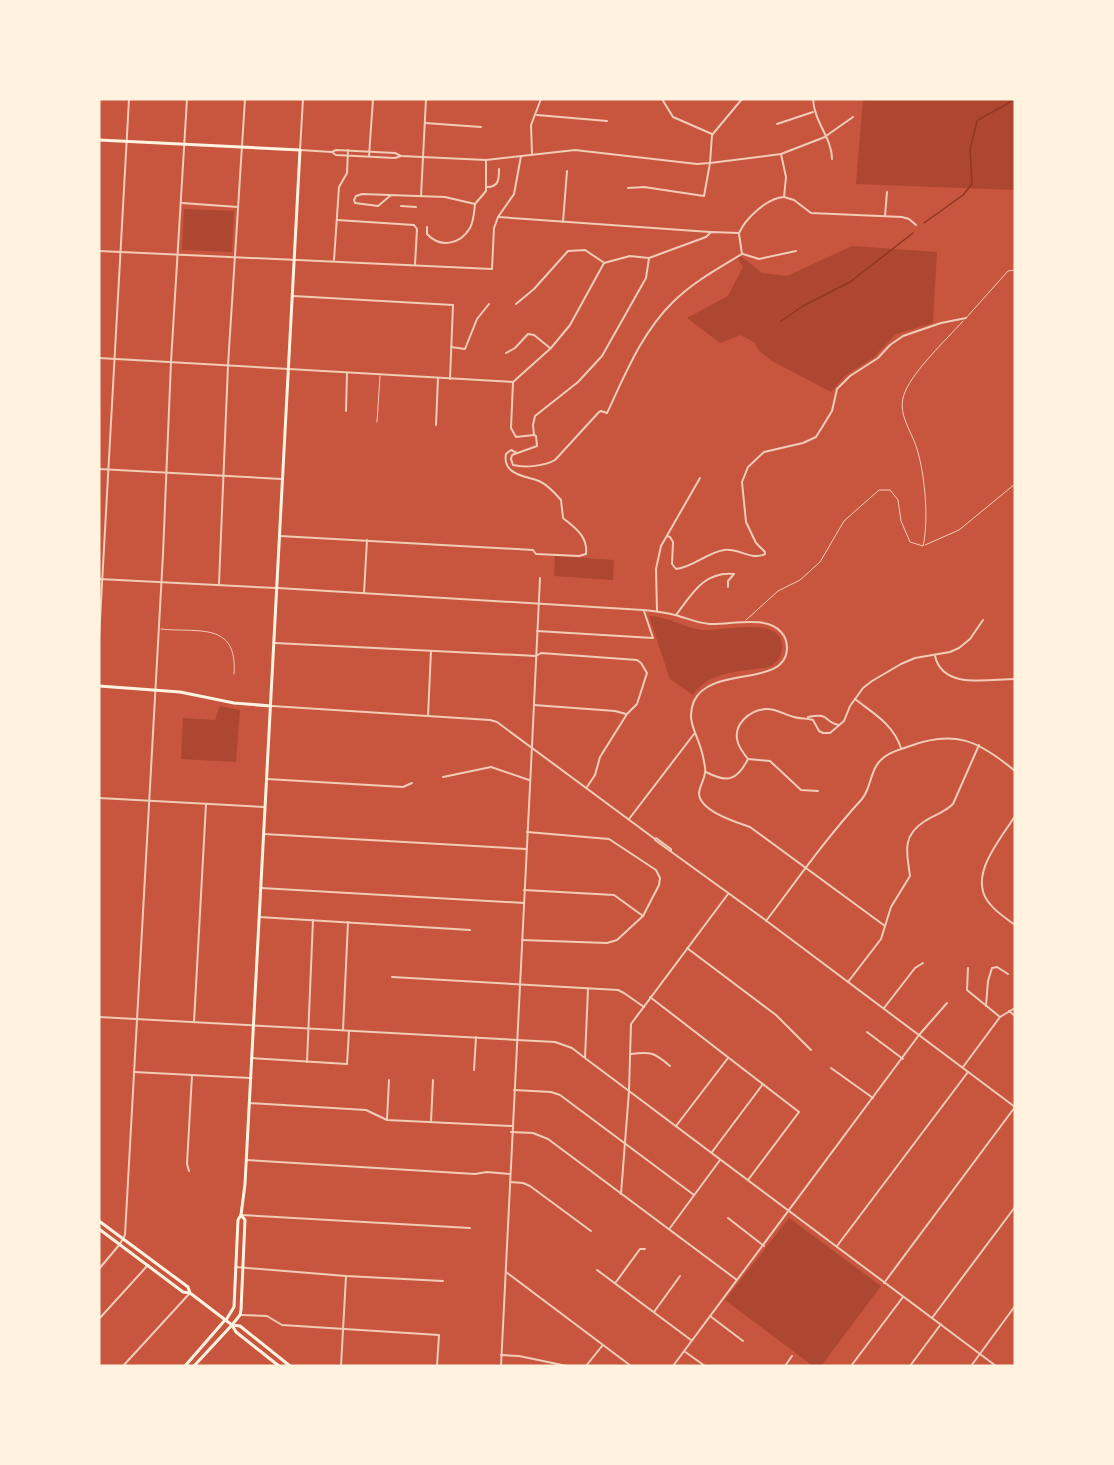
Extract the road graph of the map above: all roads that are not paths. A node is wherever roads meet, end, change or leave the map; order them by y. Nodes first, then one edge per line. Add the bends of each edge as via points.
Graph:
1 (129, 99) edge
2 (187, 99) edge
3 (245, 99) edge
4 (303, 99) edge
5 (373, 99) edge
6 (426, 99) edge
7 (541, 99) edge
8 (662, 99) edge
9 (742, 99) edge
10 (813, 99) edge
11 (813, 112) junction
12 (537, 115) junction
13 (853, 117) dead end
14 (607, 121) dead end
15 (424, 123) junction
16 (777, 124) dead end
17 (481, 127) dead end
18 (712, 135) junction
19 (825, 137) junction
20 (99, 140) edge
21 (127, 141) junction
22 (186, 144) junction
23 (242, 148) junction
24 (300, 150) junction
25 (348, 150) junction
26 (369, 151) junction
27 (332, 152) junction
28 (532, 154) junction
29 (781, 154) junction
30 (348, 155) junction
31 (369, 156) junction
32 (401, 156) junction
33 (521, 156) junction
34 (423, 157) junction
35 (832, 159) dead end
36 (486, 160) junction
37 (710, 163) junction
38 (499, 169) dead end
39 (567, 171) dead end
40 (487, 187) junction
41 (628, 188) dead end
42 (887, 192) dead end
43 (390, 196) junction
44 (421, 196) junction
45 (784, 196) junction
46 (182, 203) junction
47 (475, 204) junction
48 (401, 206) dead end
49 (237, 207) junction
50 (417, 207) dead end
51 (498, 217) junction
52 (885, 217) junction
53 (337, 220) junction
54 (563, 222) junction
55 (916, 225) dead end
56 (427, 227) dead end
57 (711, 232) junction
58 (739, 233) junction
59 (99, 251) edge
60 (796, 251) dead end
61 (119, 252) junction
62 (178, 254) junction
63 (742, 254) junction
64 (235, 258) junction
65 (649, 258) junction
66 (294, 260) junction
67 (334, 261) junction
68 (604, 263) junction
69 (414, 266) junction
70 (1015, 270) edge
71 (293, 296) junction
72 (489, 304) dead end
73 (516, 304) dead end
74 (966, 318) junction
75 (451, 347) junction
76 (551, 348) junction
77 (506, 353) dead end
78 (99, 358) edge
79 (114, 359) junction
80 (171, 362) junction
81 (228, 365) junction
82 (289, 369) junction
83 (347, 373) junction
84 (380, 375) junction
85 (438, 378) junction
86 (450, 379) junction
87 (513, 382) junction
88 (346, 411) dead end
89 (377, 422) dead end
90 (436, 425) dead end
91 (534, 435) junction
92 (517, 453) junction
93 (99, 469) edge
94 (107, 470) junction
95 (165, 473) junction
96 (223, 476) junction
97 (700, 478) dead end
98 (283, 480) junction
99 (1015, 484) edge
100 (280, 536) junction
101 (667, 536) junction
102 (368, 540) junction
103 (923, 546) junction
104 (540, 578) dead end
105 (100, 579) edge
106 (161, 582) junction
107 (219, 585) junction
108 (728, 587) dead end
109 (278, 588) junction
110 (364, 593) junction
111 (538, 603) junction
112 (643, 610) junction
113 (657, 611) junction
114 (675, 615) junction
115 (983, 620) dead end
116 (744, 622) junction
117 (159, 629) junction
118 (537, 631) junction
119 (99, 638) edge
120 (275, 643) junction
121 (431, 651) junction
122 (536, 656) junction
123 (935, 656) junction
124 (234, 674) dead end
125 (1015, 679) edge
126 (99, 686) edge
127 (155, 690) junction
128 (855, 699) junction
129 (534, 705) junction
130 (271, 706) junction
131 (627, 714) junction
132 (428, 716) junction
133 (805, 718) junction
134 (840, 725) junction
135 (694, 734) junction
136 (979, 745) junction
137 (532, 746) junction
138 (902, 749) junction
139 (748, 759) junction
140 (1015, 771) edge
141 (706, 772) junction
142 (443, 777) dead end
143 (267, 779) junction
144 (529, 780) junction
145 (412, 783) dead end
146 (587, 787) junction
147 (818, 791) dead end
148 (99, 798) edge
149 (149, 800) junction
150 (206, 804) junction
151 (266, 807) junction
152 (1015, 816) edge
153 (628, 819) junction
154 (527, 832) junction
155 (264, 834) junction
156 (526, 849) junction
157 (807, 867) junction
158 (261, 888) junction
159 (524, 890) junction
160 (729, 894) junction
161 (524, 903) junction
162 (643, 916) junction
163 (259, 917) junction
164 (313, 920) junction
165 (766, 921) junction
166 (348, 922) junction
167 (1015, 925) edge
168 (885, 926) junction
169 (470, 930) dead end
170 (522, 940) junction
171 (687, 948) junction
172 (923, 963) dead end
173 (968, 968) dead end
174 (1008, 974) dead end
175 (392, 976) dead end
176 (848, 982) junction
177 (520, 985) junction
178 (588, 989) junction
179 (650, 997) junction
180 (947, 1004) dead end
181 (986, 1006) junction
182 (644, 1007) junction
183 (1015, 1008) edge
184 (884, 1009) junction
185 (1008, 1011) junction
186 (1015, 1016) edge
187 (99, 1017) edge
188 (1000, 1017) junction
189 (137, 1018) junction
190 (194, 1022) junction
191 (253, 1024) junction
192 (308, 1028) junction
193 (343, 1029) junction
194 (349, 1030) junction
195 (867, 1032) dead end
196 (919, 1035) junction
197 (476, 1037) junction
198 (516, 1040) junction
199 (811, 1050) dead end
200 (631, 1054) junction
201 (585, 1058) junction
202 (728, 1058) junction
203 (251, 1059) junction
204 (903, 1059) junction
205 (307, 1062) junction
206 (670, 1066) dead end
207 (963, 1067) junction
208 (831, 1068) dead end
209 (474, 1070) dead end
210 (134, 1072) junction
211 (968, 1072) junction
212 (192, 1075) junction
213 (250, 1078) junction
214 (389, 1080) dead end
215 (433, 1080) dead end
216 (763, 1084) junction
217 (514, 1090) junction
218 (629, 1091) junction
219 (874, 1099) junction
220 (249, 1103) junction
221 (1015, 1107) edge
222 (387, 1120) junction
223 (431, 1122) junction
224 (512, 1126) junction
225 (676, 1126) junction
226 (511, 1132) junction
227 (625, 1142) junction
228 (712, 1152) junction
229 (246, 1160) junction
230 (720, 1160) junction
231 (189, 1171) dead end
232 (510, 1174) junction
233 (748, 1180) junction
234 (510, 1182) junction
235 (621, 1194) junction
236 (694, 1195) junction
237 (1015, 1207) edge
238 (789, 1212) junction
239 (242, 1215) junction
240 (728, 1218) dead end
241 (99, 1221) edge
242 (470, 1228) dead end
243 (99, 1229) edge
244 (670, 1229) junction
245 (591, 1231) dead end
246 (123, 1239) junction
247 (120, 1244) junction
248 (764, 1246) junction
249 (837, 1246) junction
250 (645, 1249) dead end
251 (148, 1265) junction
252 (236, 1268) junction
253 (243, 1268) junction
254 (99, 1269) edge
255 (597, 1270) dead end
256 (506, 1272) junction
257 (346, 1276) junction
258 (680, 1276) dead end
259 (737, 1280) junction
260 (443, 1281) dead end
261 (616, 1282) junction
262 (884, 1283) junction
263 (190, 1293) junction
264 (903, 1297) junction
265 (1015, 1306) edge
266 (654, 1312) junction
267 (240, 1315) junction
268 (710, 1316) junction
269 (932, 1318) junction
270 (99, 1320) edge
271 (226, 1320) junction
272 (941, 1324) junction
273 (232, 1325) junction
274 (342, 1328) junction
275 (692, 1341) junction
276 (743, 1341) dead end
277 (602, 1346) junction
278 (684, 1351) junction
279 (980, 1354) junction
280 (501, 1356) junction
281 (792, 1356) dead end
282 (123, 1366) edge
283 (185, 1366) edge
284 (195, 1366) edge
285 (279, 1366) edge
286 (290, 1366) edge
287 (341, 1366) edge
288 (437, 1366) edge
289 (501, 1366) edge
290 (567, 1366) edge
291 (586, 1366) edge
292 (631, 1366) edge
293 (673, 1366) edge
294 (705, 1366) edge
295 (785, 1366) edge
296 (852, 1366) edge
297 (910, 1366) edge
298 (970, 1366) edge
299 (996, 1366) edge

1 - 21 street
2 - 22 street
3 - 23 street
4 - 24 street
5 - 26 street
6 - 15 street
7 - 12 street
8 - 18 street via 674,117
9 - 18 street
10 - 11 street
11 - 16 street
11 - 19 street
12 - 14 street
12 - 28 street via 531,125
13 - 19 street
15 - 17 street
15 - 34 street
18 - 37 street
19 - 29 street
19 - 35 street
20 - 21 main road
21 - 22 main road
21 - 61 street
22 - 23 main road
22 - 46 street
23 - 24 main road
23 - 49 street
24 - 27 street
24 - 66 main road
25 - 26 street
25 - 27 street
25 - 30 street
26 - 31 street
26 - 32 street
27 - 30 street
28 - 33 street
28 - 37 street via 586,151
29 - 37 street
29 - 45 street via 786,177
30 - 31 street
30 - 53 street via 347,173 339,187
31 - 32 street
32 - 34 street
33 - 36 street
33 - 51 street via 514,194
34 - 36 street
34 - 44 street
36 - 40 street
37 - 41 street via 704,196
38 - 40 street via 495,186
39 - 54 street
40 - 47 street
42 - 52 street
43 - 43 street via 362,194 354,200 360,205 378,206
43 - 44 street
44 - 47 street
45 - 52 street via 811,213
45 - 58 street via 770,201
46 - 49 street
46 - 62 street
47 - 56 street via 468,230 451,242 434,240
48 - 50 street
49 - 64 street
51 - 54 street
51 - 69 street via 492,269
52 - 55 street via 906,217
53 - 67 street
53 - 69 street via 414,225
54 - 57 street
57 - 58 street
57 - 65 street
58 - 63 street
59 - 61 street
60 - 63 street via 759,259
61 - 62 street
61 - 79 street
62 - 64 street
62 - 80 street
63 - 92 street via 690,288 658,318 607,413 599,412 555,460 549,464 516,466 511,459
64 - 66 street
64 - 81 street
65 - 68 street via 630,256
65 - 91 street via 646,278 602,356 578,382 536,416
66 - 67 street
66 - 71 main road
67 - 69 street
68 - 73 street via 585,250 568,251
68 - 76 street via 570,325
70 - 74 lane via 1008,271
71 - 75 street via 453,305
71 - 82 main road
72 - 75 street via 477,319 465,349
74 - 101 street via 941,322 903,336 837,389 832,411 816,437 764,453 748,467 742,482 746,522 765,554 761,557 725,550 676,569 672,564 674,542
74 - 103 lane via 913,377 901,409 917,449 923,486
75 - 86 street
76 - 77 street via 534,334 528,334
76 - 87 street
78 - 79 street
79 - 80 street
79 - 94 street
80 - 81 street
80 - 95 street
81 - 82 street
81 - 96 street
82 - 83 street
82 - 98 main road
83 - 84 street
83 - 88 street
84 - 85 street
84 - 89 lane
85 - 86 street
85 - 90 street
86 - 87 street
87 - 91 street via 511,428 516,437
91 - 92 street via 537,446
92 - 102 street via 511,450 506,454 508,467 540,482 561,500 563,518 580,532 586,554 536,554 533,550
93 - 94 street
94 - 95 street
94 - 105 street
95 - 96 street
95 - 106 street
96 - 98 street
96 - 107 street
97 - 101 street
98 - 100 main road
99 - 103 lane via 959,530
100 - 102 street
100 - 109 main road
101 - 113 street via 656,569
102 - 110 street
103 - 116 lane via 910,542 898,500 890,490 879,489 844,521 820,562 800,580 778,591
104 - 111 street
105 - 106 street
105 - 119 street
106 - 107 street
106 - 117 street
107 - 109 street
108 - 114 street via 734,574 712,575
109 - 110 street
109 - 120 main road
110 - 111 street
111 - 112 street
111 - 118 street
112 - 113 street
112 - 118 street via 653,638
113 - 114 street
114 - 116 street via 711,624
115 - 123 street via 959,648
116 - 135 street via 779,629 787,645 784,661 770,671 704,688 692,707
117 - 124 lane via 222,636 233,650
117 - 127 street
118 - 122 street
120 - 121 street
120 - 130 main road
121 - 122 street
121 - 132 street
122 - 129 street
122 - 131 street via 541,653 637,660 647,673 637,704
123 - 125 street via 949,677
123 - 128 street via 901,664 872,681
126 - 127 main road
127 - 130 main road
127 - 149 street
128 - 134 street
128 - 138 street via 888,725
129 - 131 street
129 - 137 street
130 - 132 street
130 - 143 main road
131 - 146 street via 600,757
132 - 137 street via 490,720
133 - 134 street via 821,714
133 - 134 street via 813,720 826,734
133 - 139 street via 767,709 747,717 736,735
135 - 141 street
135 - 153 street
136 - 138 street via 939,738
136 - 140 street
136 - 168 street via 953,804 911,834 907,843 910,876 891,907
137 - 144 street
137 - 146 street
138 - 157 street via 876,765 865,796
139 - 141 street via 743,770 729,779
139 - 147 street via 770,760 801,790
141 - 157 street via 699,796 703,805 750,827
142 - 144 street via 491,767
143 - 145 street via 404,787
143 - 151 main road
144 - 154 street
146 - 153 street
148 - 149 street
149 - 150 street
149 - 189 street
150 - 151 street
150 - 190 street
151 - 155 main road
152 - 167 street via 986,862 982,880 990,904
153 - 160 street
154 - 156 street
154 - 162 street via 609,838 656,870 659,885
155 - 156 street
155 - 158 main road
156 - 159 street
157 - 165 street
157 - 168 street
158 - 161 street
158 - 163 main road
159 - 161 street
159 - 162 street via 614,895
160 - 165 street
160 - 171 street
161 - 170 street
162 - 170 street via 626,934 607,943
163 - 164 street
163 - 191 main road
164 - 166 street
164 - 192 street
165 - 176 street
166 - 169 street
166 - 193 street
168 - 176 street via 881,939
170 - 177 street
171 - 179 street
171 - 199 street via 776,1015
172 - 184 street
173 - 181 street via 967,990
174 - 181 street via 992,968
175 - 177 street
176 - 184 street
177 - 178 street
177 - 198 street
178 - 182 street via 618,990
178 - 201 street
179 - 182 street
179 - 202 street
180 - 196 street
181 - 188 street
182 - 200 street via 631,1024
183 - 185 street
184 - 196 street
185 - 186 street
185 - 188 street
187 - 189 street
188 - 207 street
189 - 190 street
189 - 210 street
190 - 191 street
191 - 192 street
191 - 203 main road
192 - 193 street
192 - 205 street
193 - 194 street
194 - 197 street
194 - 205 street via 347,1064
195 - 204 street
196 - 204 street
196 - 207 street
197 - 198 street
197 - 209 street
198 - 201 street via 562,1043
198 - 217 street
200 - 206 street via 656,1054
200 - 218 street
201 - 218 street
202 - 216 street
202 - 225 street
203 - 205 street
203 - 213 main road
204 - 219 street
207 - 211 street
208 - 219 street
210 - 212 street
210 - 246 street
211 - 221 street
211 - 249 street
212 - 213 street
212 - 231 street
213 - 220 main road
214 - 222 street
215 - 223 street
216 - 228 street
216 - 233 street via 799,1112
217 - 224 street
217 - 227 street via 560,1095
218 - 225 street
218 - 227 street
219 - 238 street
220 - 222 street via 366,1110
220 - 229 main road
221 - 262 street
222 - 223 street
223 - 224 street
224 - 226 street
225 - 228 street
226 - 232 street
226 - 235 street via 533,1133 548,1139
227 - 235 street
227 - 236 street
228 - 230 street
229 - 232 street
229 - 239 main road
230 - 233 street
230 - 236 street
232 - 234 street
233 - 238 street
234 - 245 street via 530,1186
234 - 256 street
235 - 244 street
236 - 244 street
237 - 269 street
238 - 248 street
238 - 249 street
239 - 242 street
239 - 252 main road via 238,1220
239 - 253 main road
240 - 248 street
241 - 246 main road
243 - 247 main road
244 - 259 street
246 - 247 street
246 - 263 main road via 188,1287
247 - 251 main road
247 - 254 street
248 - 259 street
249 - 262 street
250 - 261 street via 640,1249
251 - 263 main road via 183,1292
251 - 270 street
252 - 253 street
252 - 271 main road via 234,1307
253 - 257 street
253 - 267 main road
255 - 261 street
256 - 277 street
256 - 280 street
257 - 260 street
257 - 274 street
258 - 266 street
259 - 268 street
261 - 266 street
262 - 264 street
263 - 271 main road
263 - 282 street
264 - 269 street
264 - 296 street
265 - 279 street
266 - 275 street
267 - 273 main road
267 - 274 street via 267,1316 282,1325
268 - 275 street
268 - 276 street
269 - 272 street
271 - 273 main road
271 - 283 main road
272 - 279 street
272 - 297 street
273 - 284 main road
273 - 285 main road
273 - 286 main road via 241,1326
274 - 287 street
274 - 288 street via 438,1335
275 - 278 street
277 - 291 street
277 - 292 street
278 - 293 street
278 - 294 street
279 - 298 street
279 - 299 street
280 - 289 street
280 - 290 street
281 - 295 street

